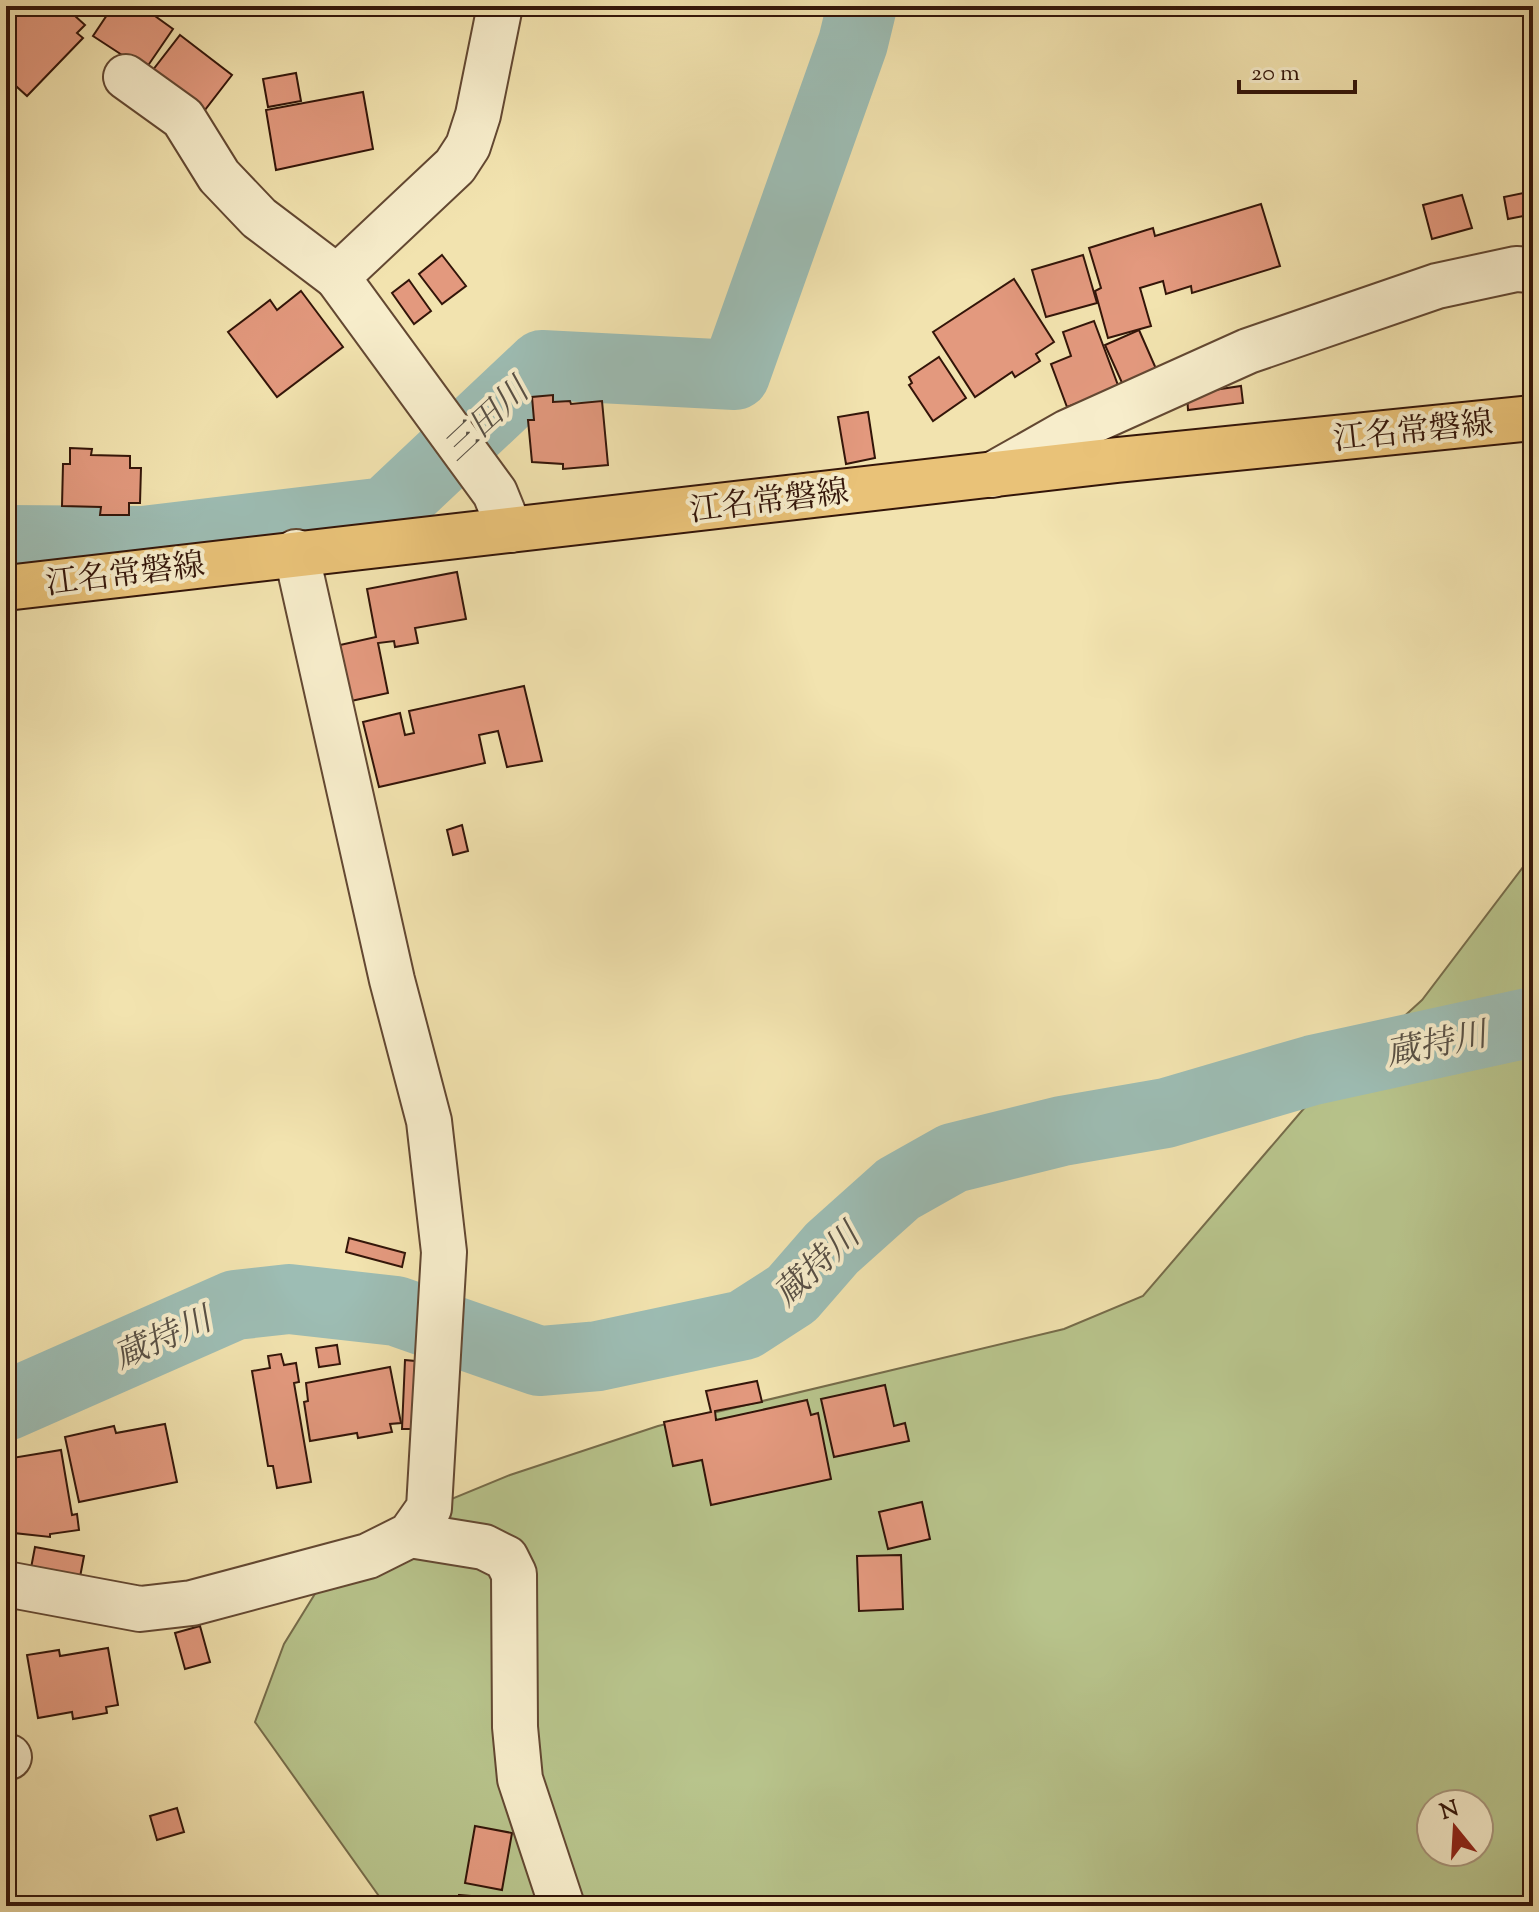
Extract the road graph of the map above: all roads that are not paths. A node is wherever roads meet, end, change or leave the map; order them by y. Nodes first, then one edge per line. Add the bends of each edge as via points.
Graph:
1 (500, 6) edge
2 (126, 77) dead end
3 (1533, 270) edge
4 (337, 277) junction
5 (1533, 418) edge
6 (992, 475) junction
7 (510, 530) junction
8 (296, 552) junction
9 (6, 588) edge
10 (410, 1535) junction
11 (6, 1584) edge
12 (562, 1906) edge

1 - 4 street via 468,146 455,166
2 - 4 street via 183,118 219,176 259,218
3 - 6 street via 1437,286 1248,351 1068,432
4 - 7 street via 495,493
5 - 6 main road, 江名常磐線
6 - 7 main road, 江名常磐線
7 - 8 main road, 江名常磐線
8 - 9 main road, 江名常磐線
8 - 10 street via 429,1121 444,1252 429,1508
10 - 11 street via 368,1556 179,1605 140,1609
10 - 12 street via 484,1547 506,1558 514,1574 520,1779

